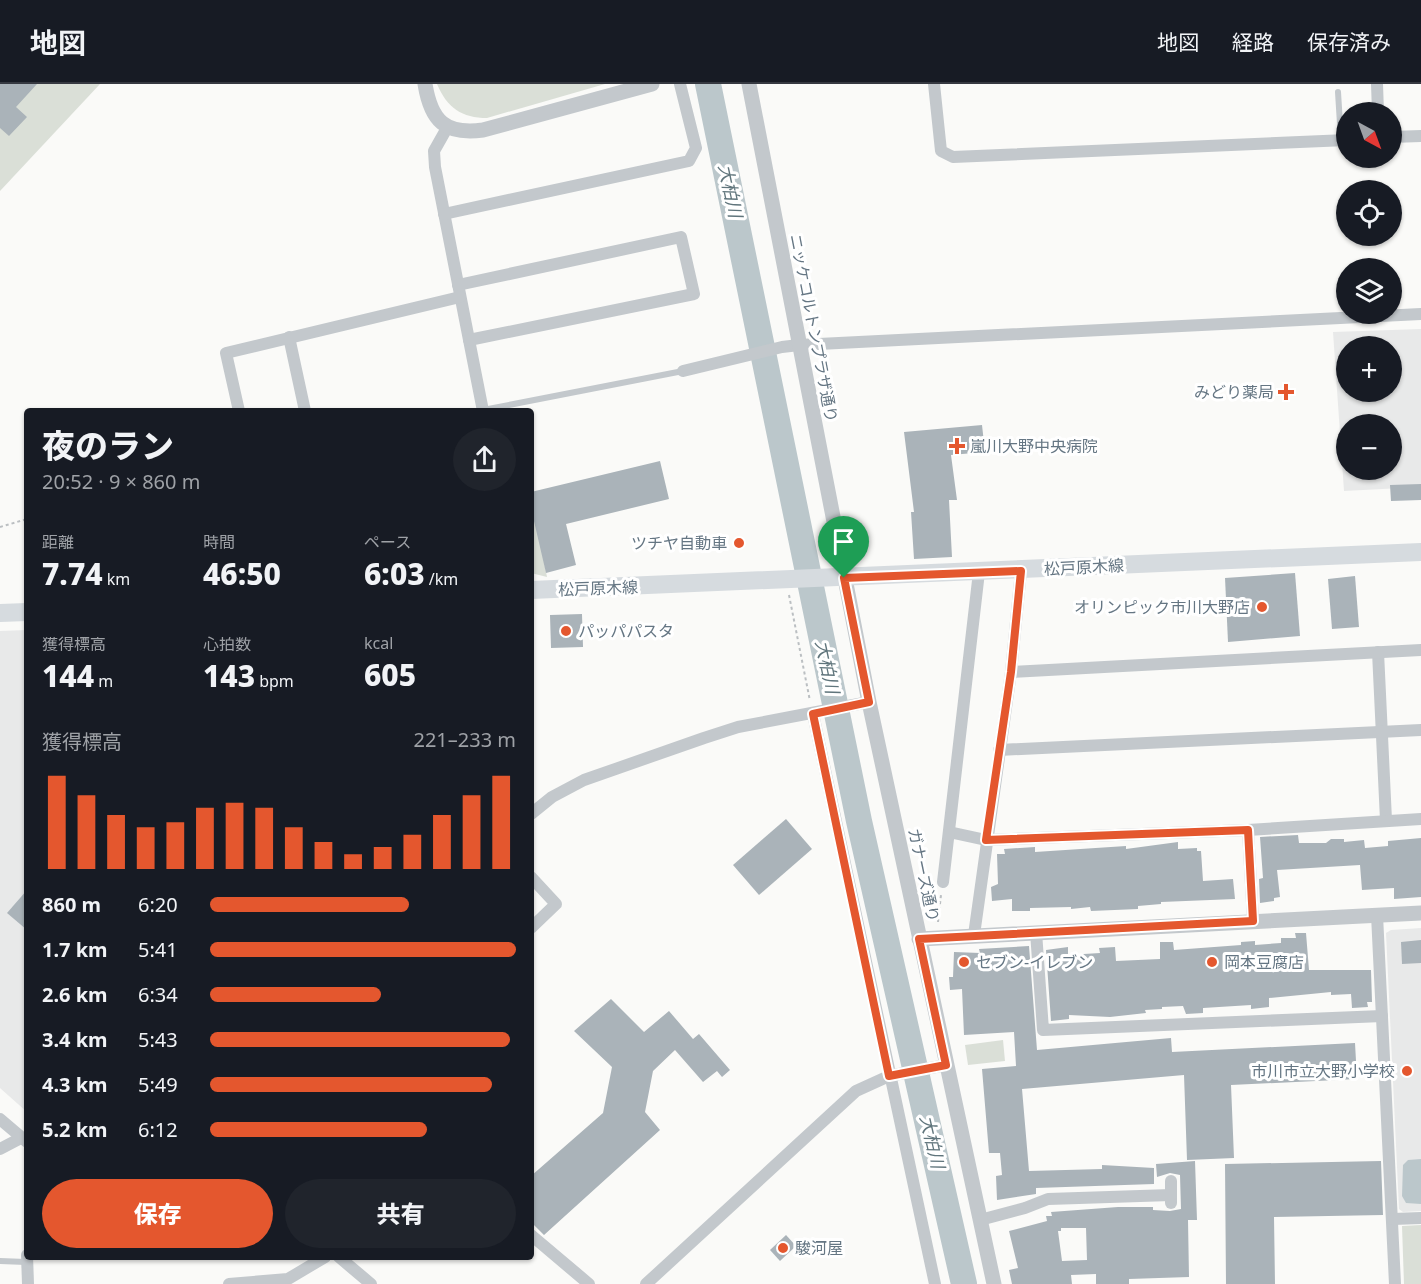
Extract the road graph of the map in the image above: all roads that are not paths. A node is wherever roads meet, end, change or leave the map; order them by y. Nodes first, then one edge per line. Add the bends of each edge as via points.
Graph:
1 (425, 84) edge
2 (652, 84) edge
3 (680, 84) edge
4 (748, 84) edge
5 (934, 84) edge
6 (1377, 84) edge
7 (1338, 92) dead end
8 (1339, 102) edge
9 (1378, 102) edge
10 (447, 128) junction
11 (1421, 136) edge
12 (1402, 137) edge
13 (1336, 140) edge
14 (444, 214) junction
15 (459, 291) junction
16 (1421, 314) edge
17 (289, 337) junction
18 (469, 340) junction
19 (800, 345) junction
20 (683, 371) joint
21 (238, 408) edge
22 (304, 408) edge
23 (482, 408) edge
24 (498, 408) edge
25 (1421, 552) edge
26 (1021, 571) junction
27 (979, 572) junction
28 (837, 578) junction
29 (534, 587) edge
30 (1, 612) edge
31 (24, 612) edge
32 (1421, 650) edge
33 (1378, 652) junction
34 (1011, 672) junction
35 (869, 702) junction
36 (813, 714) junction
37 (1421, 730) edge
38 (1382, 731) junction
39 (999, 750) junction
40 (534, 812) edge
41 (1421, 819) edge
42 (1386, 820) junction
43 (1248, 830) junction
44 (949, 832) junction
45 (986, 840) junction
46 (534, 880) edge
47 (943, 882) road end
48 (1421, 913) edge
49 (1377, 915) junction
50 (1253, 921) junction
51 (534, 925) edge
52 (1036, 932) junction
53 (974, 935) junction
54 (919, 939) junction
55 (1382, 1016) junction
56 (946, 1065) junction
57 (889, 1076) junction
58 (0, 1119) edge
59 (24, 1140) edge
60 (0, 1149) edge
61 (1171, 1181) dead end
62 (1421, 1218) edge
63 (1393, 1219) junction
64 (980, 1220) junction
65 (534, 1238) edge
66 (24, 1259) edge
67 (27, 1260) edge
68 (320, 1260) edge
69 (343, 1260) edge
70 (0, 1261) edge
71 (28, 1284) edge
72 (229, 1284) edge
73 (371, 1284) edge
74 (588, 1284) edge
75 (646, 1284) edge
76 (934, 1284) edge
77 (994, 1284) edge
78 (1395, 1284) edge

1 - 10 street via 438,118
2 - 10 street via 483,130 462,132
3 - 14 street via 696,148 689,160
4 - 19 street, ニッケコルトンプラザ通り
5 - 13 street via 941,151 954,157
6 - 9 street
7 - 8 lane
10 - 14 street via 434,151
11 - 12 street
14 - 15 street
15 - 17 street
15 - 18 street
15 - 18 street via 681,237 694,294
16 - 19 street
17 - 21 street via 226,353
17 - 22 street
18 - 23 street
19 - 20 street
19 - 28 street, ニッケコルトンプラザ通り
20 - 24 lane
25 - 26 main road, 松戸原木線
26 - 27 main road, 松戸原木線
26 - 34 street
27 - 28 main road, 松戸原木線
27 - 44 street
28 - 29 main road, 松戸原木線
28 - 35 street, ガナーズ通り
30 - 31 main road
32 - 33 street
33 - 34 street
33 - 38 street
34 - 39 street
35 - 36 street
35 - 54 street, ガナーズ通り
36 - 40 street via 738,727 625,764 552,797
36 - 57 street
37 - 38 street
38 - 39 street
38 - 42 street
39 - 45 street
41 - 42 street
42 - 43 street
43 - 45 street
43 - 50 street
44 - 45 street
44 - 47 street
45 - 53 street
46 - 51 street via 556,904
48 - 49 street
49 - 50 street
49 - 55 street
50 - 52 street
52 - 53 street
52 - 55 street via 1043,1030
53 - 54 street
54 - 56 street, ガナーズ通り
55 - 63 street
56 - 57 street
56 - 64 street, ガナーズ通り
57 - 75 street via 856,1091
57 - 76 street
58 - 59 street
59 - 60 street
61 - 64 street via 1171,1199 1048,1199
62 - 63 street
63 - 78 street
64 - 77 street, ガナーズ通り
65 - 74 street
66 - 70 lane
67 - 71 street
68 - 72 street via 288,1279
69 - 73 street

